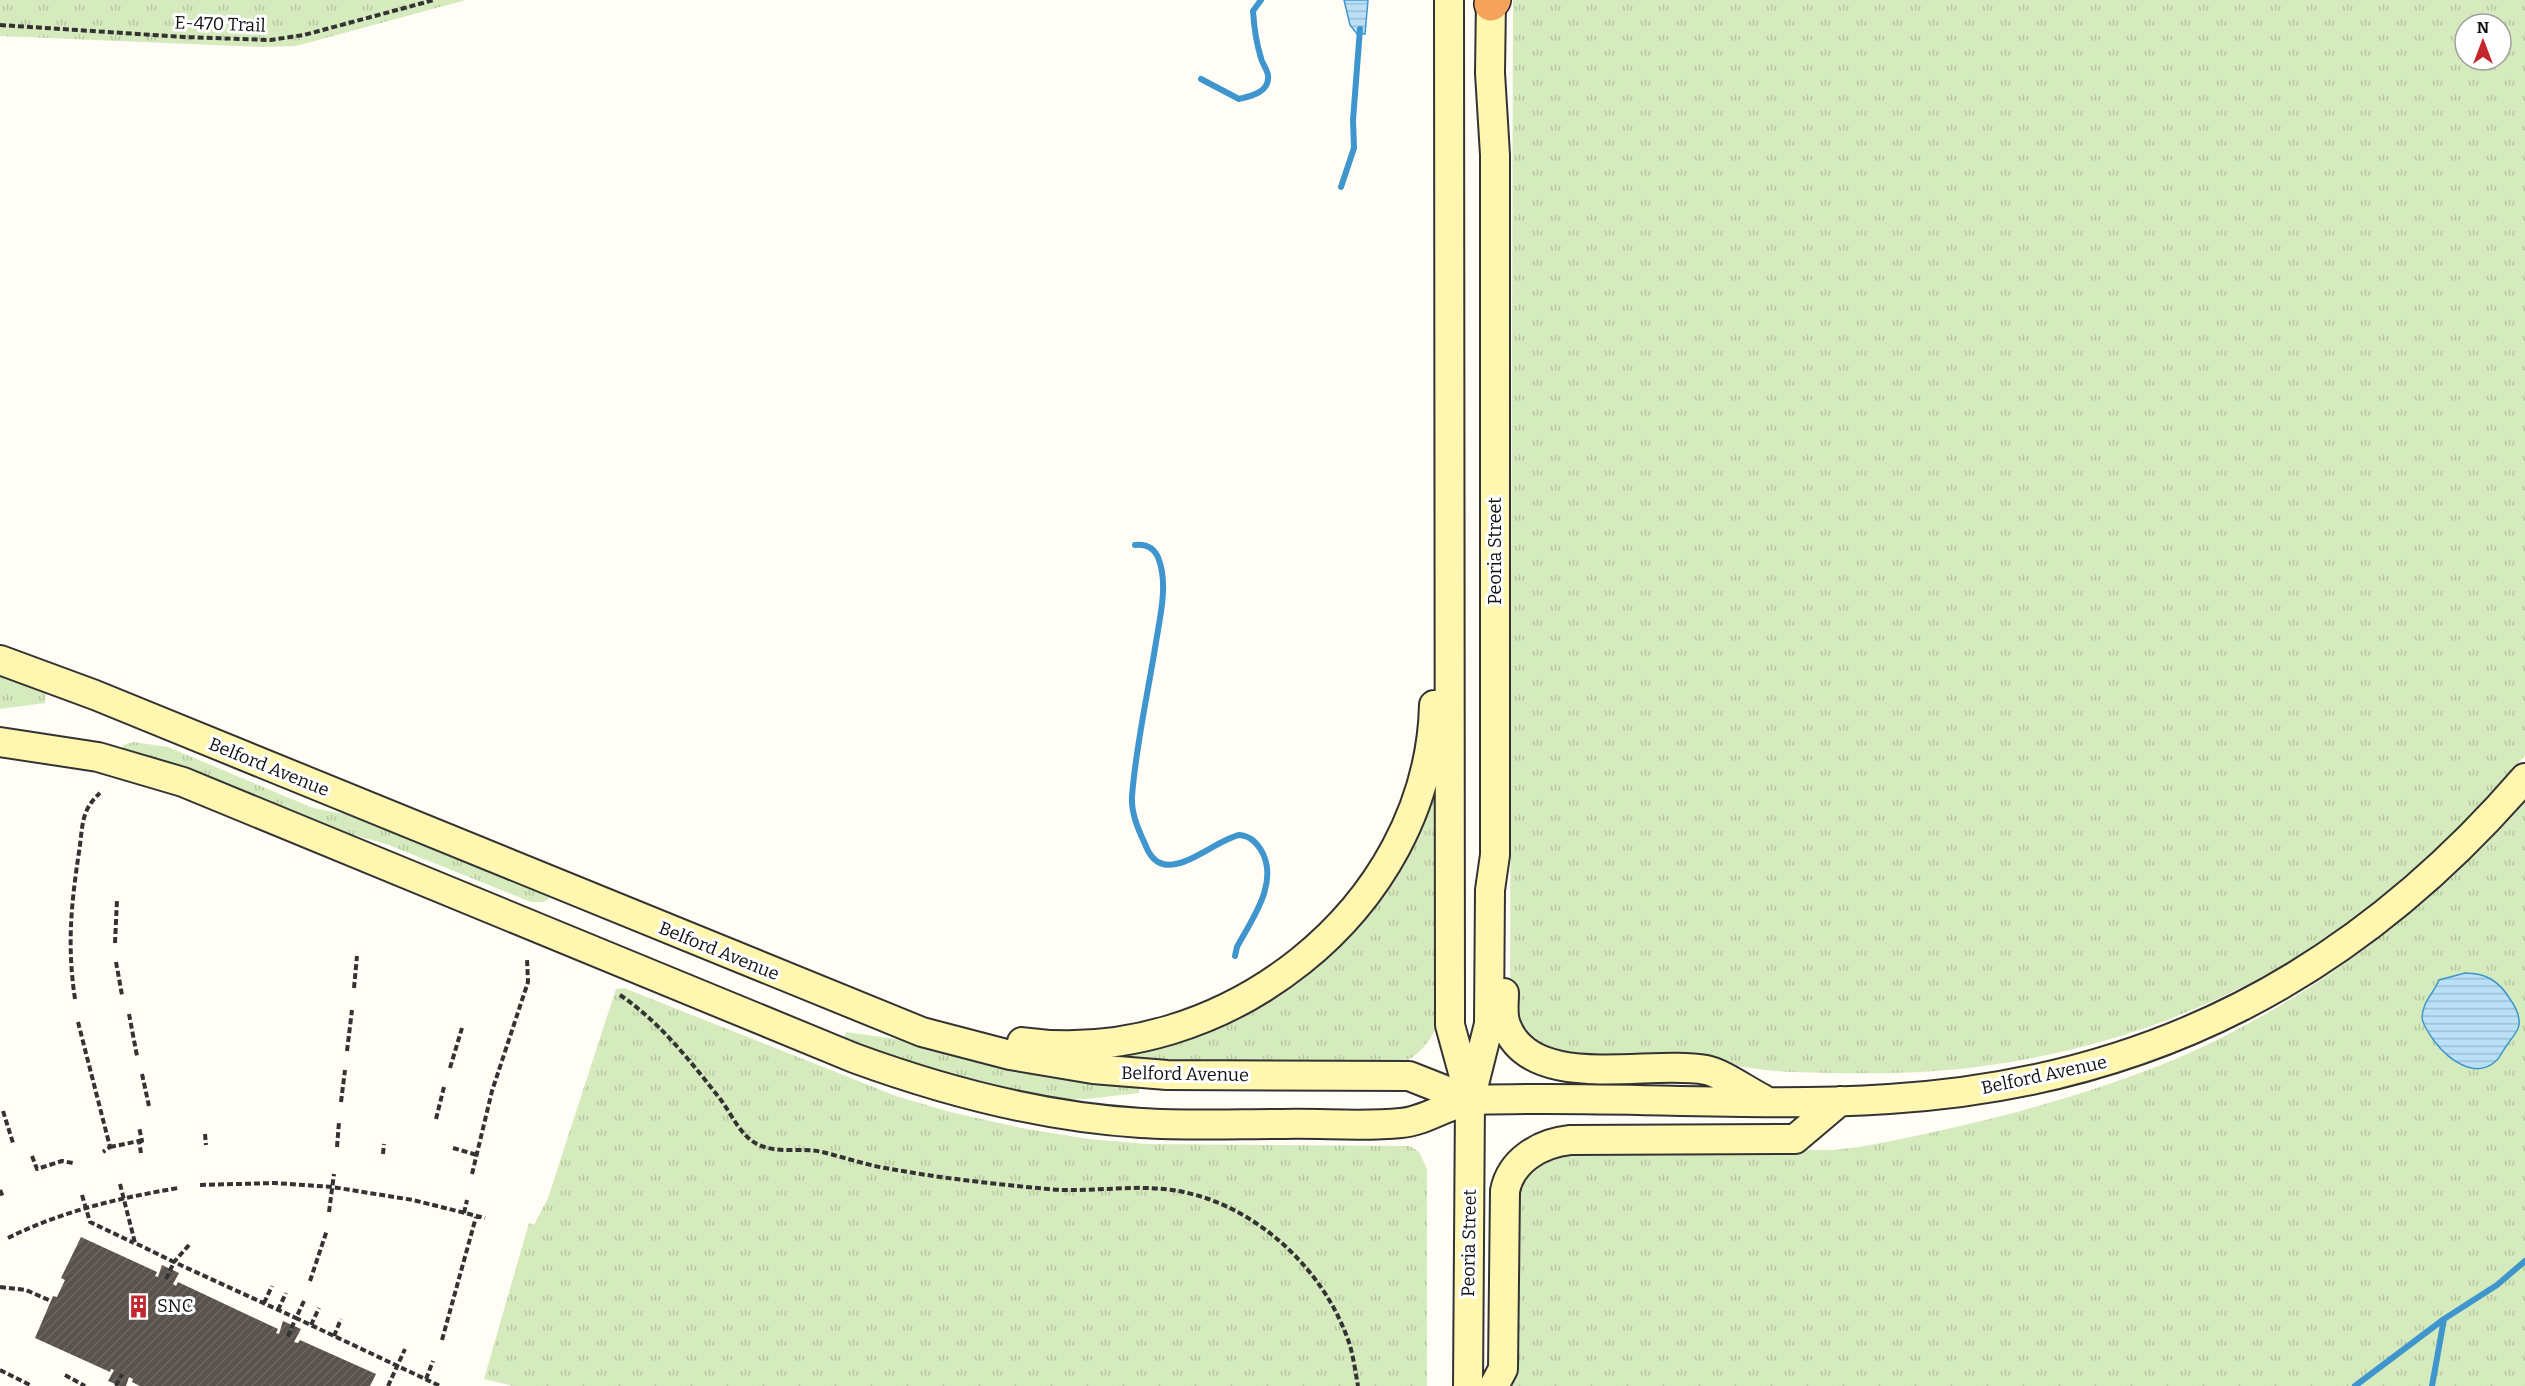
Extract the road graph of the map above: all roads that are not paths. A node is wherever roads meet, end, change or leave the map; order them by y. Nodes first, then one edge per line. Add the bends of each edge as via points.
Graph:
1 (1449, 0) edge
2 (1492, 1) edge
3 (1450, 554) junction
4 (0, 660) edge
5 (0, 741) edge
6 (2525, 778) edge
7 (1494, 855) junction
8 (973, 1046) junction
9 (1470, 1100) junction
10 (1766, 1101) junction
11 (1840, 1101) junction
12 (1468, 1386) edge
13 (1494, 1386) edge

1 - 3 main road, Peoria Street
2 - 7 main road, Peoria Street via 1496,363
3 - 8 main road via 1435,587 1433,717 1422,781 1394,849 1369,890 1339,927 1309,955 1256,992 1218,1013 1171,1030 1106,1043 1050,1045 1004,1039
3 - 9 main road, Peoria Street via 1450,1025
4 - 8 main road, Belford Avenue via 95,695 894,1022
5 - 9 main road, Belford Avenue via 98,757 183,782 854,1058 981,1098 1079,1116 1180,1124 1405,1123
6 - 11 main road, Belford Avenue via 2460,849 2387,912 2310,967 2228,1014 2150,1048 2060,1074 1944,1094
7 - 9 main road, Peoria Street via 1490,890 1490,1024
7 - 10 main road via 1506,892 1504,1019 1525,1051 1544,1062 1570,1068 1707,1070
8 - 9 main road, Belford Avenue via 1070,1066 1135,1074 1409,1076
9 - 10 main road, Belford Avenue
9 - 12 main road, Peoria Street
10 - 11 main road, Belford Avenue
11 - 13 main road via 1795,1139 1570,1140 1544,1146 1524,1158 1510,1175 1505,1191 1503,1369

